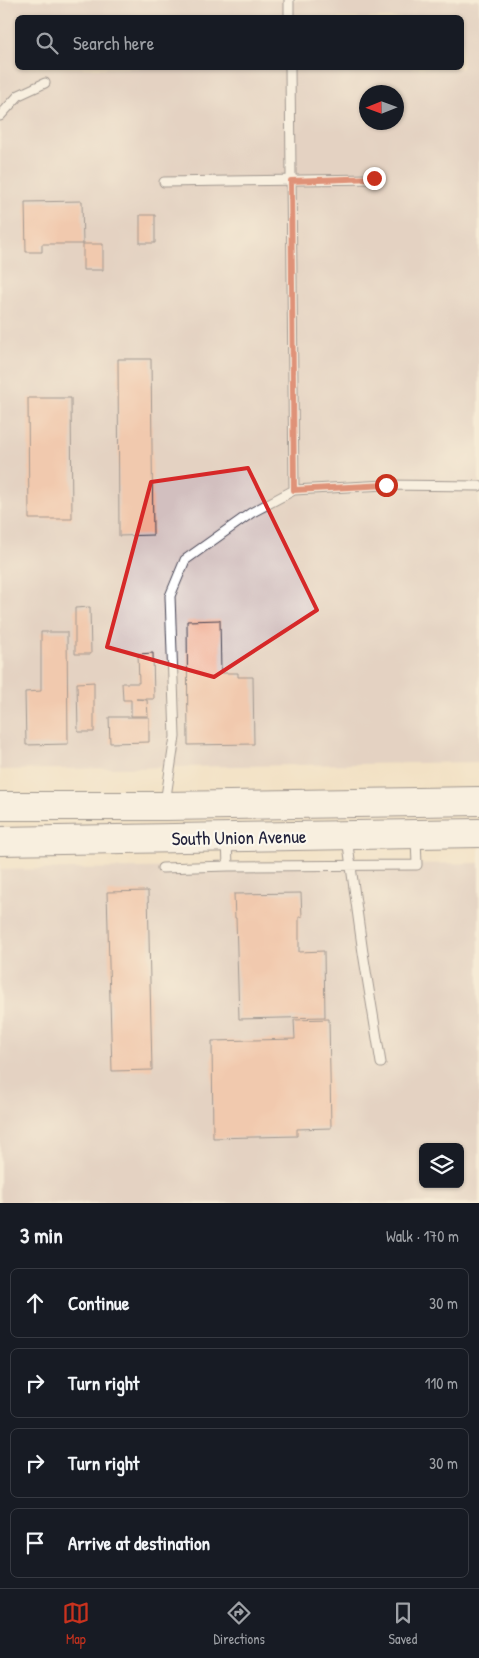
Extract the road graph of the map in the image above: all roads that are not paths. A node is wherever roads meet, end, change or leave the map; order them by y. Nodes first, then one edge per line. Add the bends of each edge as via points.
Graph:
1 (289, 0) edge
2 (289, 15) edge
3 (290, 70) edge
4 (45, 83) dead end
5 (0, 116) edge
6 (374, 178) dead end
7 (291, 181) junction
8 (164, 182) dead end
9 (479, 486) edge
10 (294, 490) junction
11 (479, 801) edge
12 (422, 802) junction
13 (0, 806) edge
14 (165, 806) junction
15 (479, 833) edge
16 (416, 834) junction
17 (347, 835) junction
18 (231, 837) junction
19 (1, 841) edge
20 (351, 865) junction
21 (228, 866) junction
22 (162, 868) dead end
23 (381, 1063) dead end

1 - 2 lane
3 - 7 lane
4 - 5 lane via 19,95
6 - 7 lane
7 - 8 lane
7 - 10 lane
9 - 10 lane via 386,485
10 - 14 lane via 251,513 185,560 170,596 175,737
11 - 12 main road, South Union Avenue
12 - 14 main road, South Union Avenue
12 - 18 main road via 394,816 280,820
13 - 14 main road, South Union Avenue
14 - 19 main road via 158,819 148,822 18,824
15 - 16 main road, South Union Avenue
16 - 17 main road, South Union Avenue
16 - 20 lane via 418,865
17 - 18 main road, South Union Avenue
17 - 20 lane
18 - 19 main road, South Union Avenue
18 - 21 lane
20 - 21 lane
20 - 23 lane
21 - 22 lane

